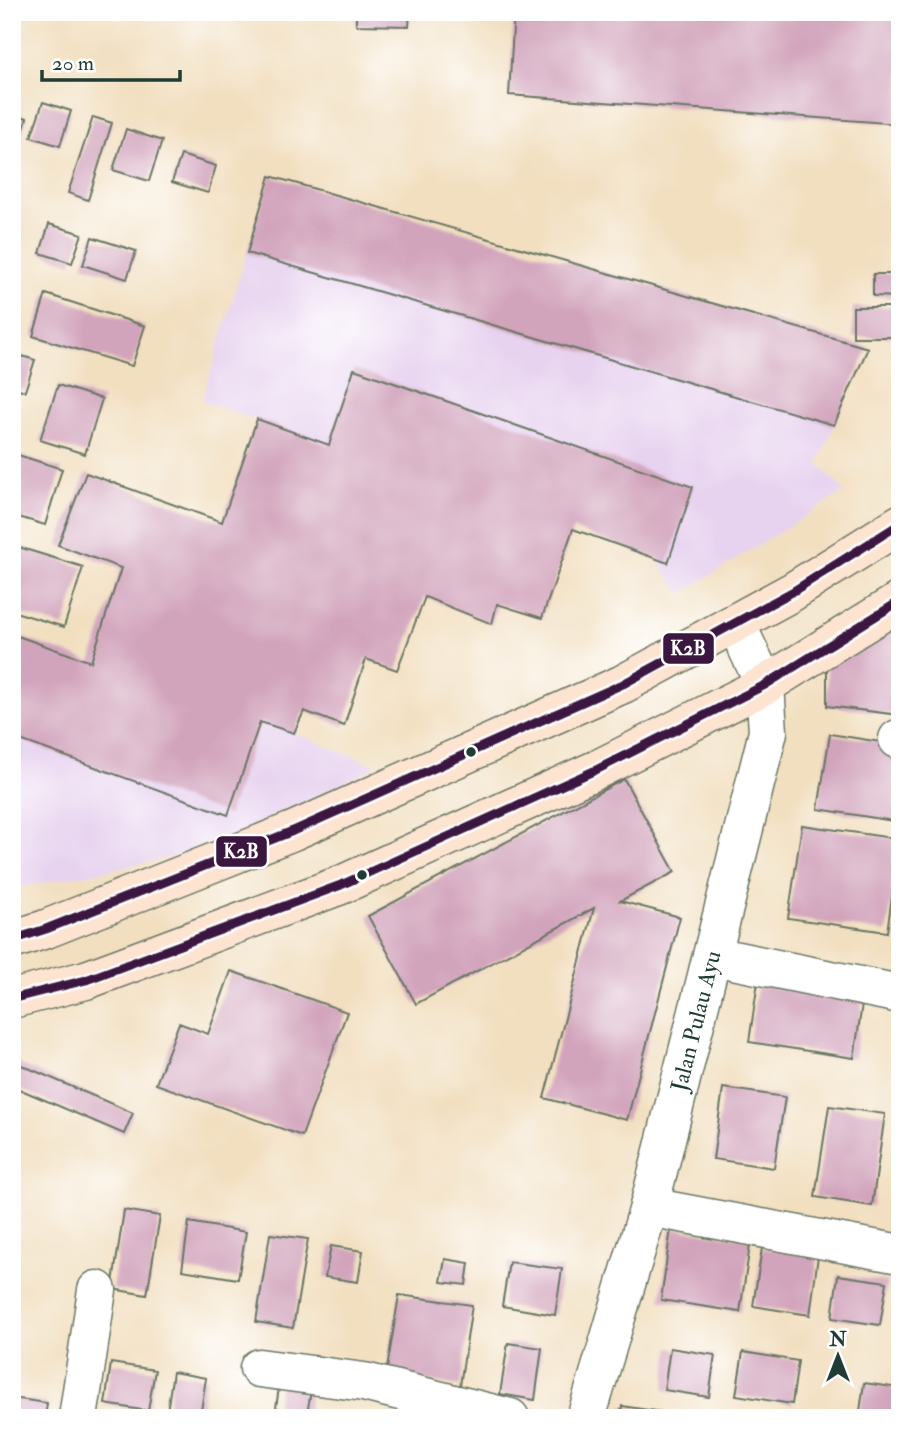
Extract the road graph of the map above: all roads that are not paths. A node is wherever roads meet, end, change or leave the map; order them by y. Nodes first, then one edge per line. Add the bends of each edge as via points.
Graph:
1 (900, 524) edge
2 (900, 601) edge
3 (736, 624) junction
4 (765, 685) junction
5 (12, 940) edge
6 (713, 956) junction
7 (900, 994) edge
8 (12, 999) edge
9 (649, 1207) junction
10 (900, 1254) edge
11 (97, 1290) dead end
12 (259, 1368) dead end
13 (78, 1418) edge
14 (510, 1418) edge
15 (586, 1418) edge

1 - 3 main road
2 - 4 main road
3 - 4 street, Jalan Pulau Ayu
3 - 5 main road via 623,684 293,831
4 - 6 street, Jalan Pulau Ayu via 768,732
4 - 8 main road via 598,769 341,885 86,980
6 - 7 street
6 - 9 street, Jalan Pulau Ayu
9 - 10 street
9 - 15 street, Jalan Pulau Ayu
11 - 13 street
12 - 14 street via 363,1382

